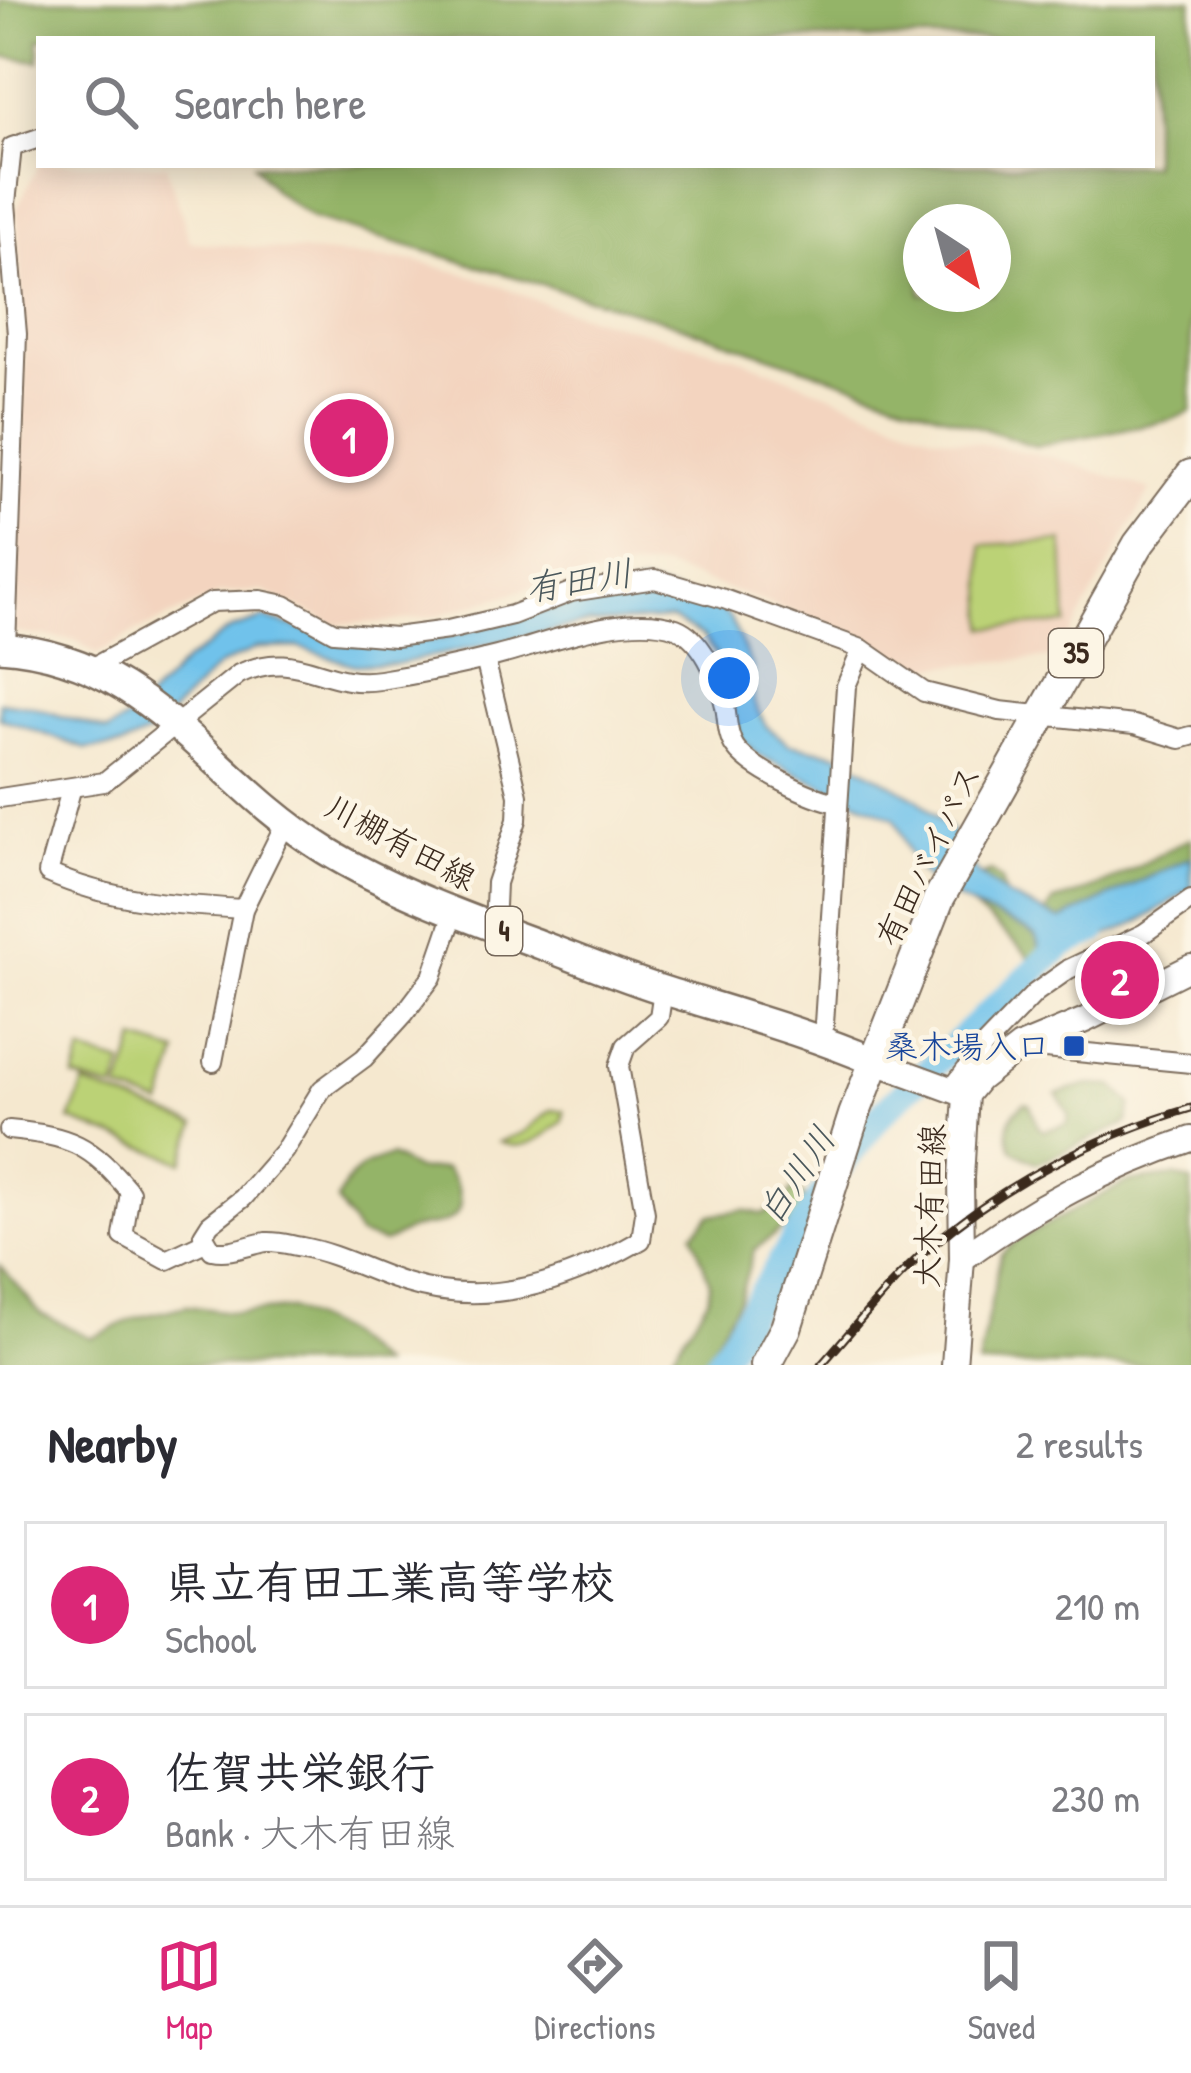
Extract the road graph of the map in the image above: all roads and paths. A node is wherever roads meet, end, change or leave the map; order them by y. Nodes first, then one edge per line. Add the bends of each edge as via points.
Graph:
1 (1, 129) edge
2 (36, 139) edge
3 (12, 147) junction
4 (3, 203) edge
5 (1191, 475) edge
6 (3, 647) edge
7 (862, 649) junction
8 (484, 659) junction
9 (92, 668) junction
10 (1040, 715) junction
11 (177, 723) junction
12 (1191, 736) edge
13 (71, 790) junction
14 (0, 798) edge
15 (838, 803) junction
16 (287, 820) junction
17 (1191, 900) edge
18 (243, 909) junction
19 (454, 913) junction
20 (494, 928) junction
21 (1191, 967) edge
22 (663, 990) junction
23 (823, 1040) junction
24 (1020, 1046) junction
25 (213, 1062) dead end
26 (876, 1062) junction
27 (1191, 1063) edge
28 (959, 1092) junction
29 (9, 1130) dead end
30 (1191, 1139) edge
31 (205, 1242) junction
32 (962, 1259) junction
33 (766, 1365) edge
34 (954, 1365) edge

1 - 3 street
2 - 3 street
3 - 4 street
4 - 6 street via 17,334
5 - 10 highway, 有田バイパス / 35 via 1138,545
6 - 9 main road, 川棚有田線 / 4
7 - 9 street via 655,579 395,637 334,632 285,605 228,598
7 - 10 street via 924,692
7 - 15 street via 846,686
8 - 11 street via 363,682 278,662 257,666
8 - 15 street via 631,623 678,628 712,669 735,747 759,768
8 - 20 street via 518,795 496,883
9 - 11 main road, 川棚有田線 / 4
10 - 12 street
10 - 26 highway, 有田バイパス / 35 via 939,898
11 - 13 street via 104,782
11 - 16 main road, 川棚有田線 / 4
13 - 14 street
13 - 18 street via 48,873 129,899
15 - 23 street
16 - 18 street
16 - 19 main road, 川棚有田線 / 4 via 323,849
17 - 28 street via 1035,993 983,1046
18 - 25 street
19 - 20 main road, 川棚有田線 / 4
19 - 31 street via 432,976 404,1014 322,1089 284,1151 210,1224
20 - 22 main road, 川棚有田線 / 4
21 - 24 main road, 大木有田線
22 - 23 main road, 川棚有田線 / 4
22 - 31 street via 658,1016 626,1046 619,1066 645,1214 641,1240 604,1262 546,1286 445,1294 332,1253 271,1241 220,1252
23 - 26 main road, 川棚有田線 / 4
24 - 27 street
24 - 28 main road, 大木有田線
26 - 28 main road
26 - 33 highway, 有田バイパス / 35 via 786,1328
28 - 32 main road, 大木有田線
29 - 31 street via 92,1149 130,1192 123,1236 148,1252 166,1260
30 - 32 main road via 1114,1169
32 - 34 main road, 大木有田線

